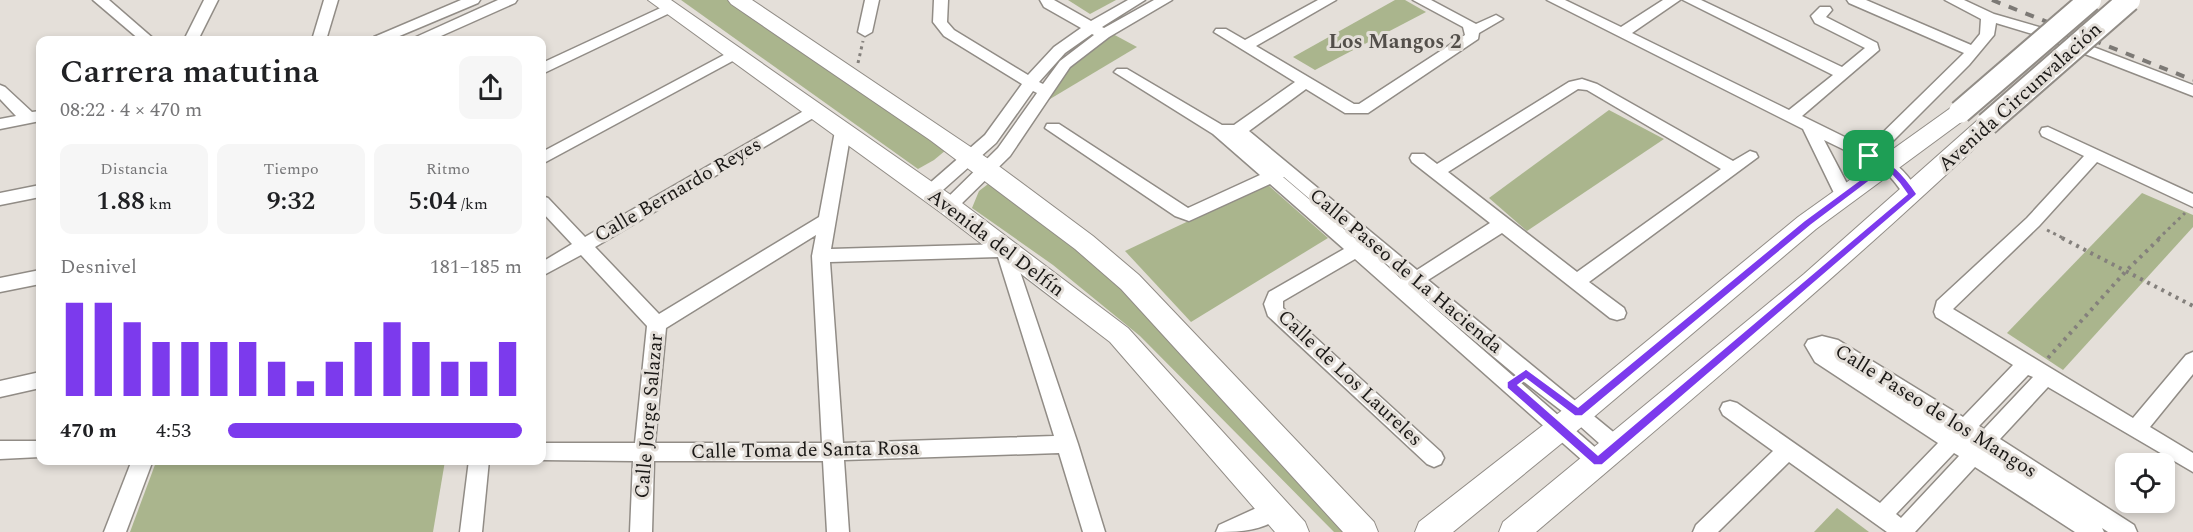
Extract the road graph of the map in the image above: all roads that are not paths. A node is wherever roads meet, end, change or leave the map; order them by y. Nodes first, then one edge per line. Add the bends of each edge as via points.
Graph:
1 (100, 0) edge
2 (211, 0) edge
3 (332, 0) edge
4 (473, 0) edge
5 (510, 0) edge
6 (738, 0) edge
7 (872, 0) edge
8 (941, 0) edge
9 (1047, 0) edge
10 (1138, 0) edge
11 (1165, 0) edge
12 (1329, 0) edge
13 (1420, 0) edge
14 (1554, 0) edge
15 (1673, 0) edge
16 (1690, 0) edge
17 (1854, 0) edge
18 (1952, 0) edge
19 (2090, 0) edge
20 (2129, 0) edge
21 (663, 4) edge
22 (1826, 10) dead end
23 (1989, 17) junction
24 (1496, 19) dead end
25 (1098, 31) junction
26 (1473, 31) junction
27 (865, 32) road end
28 (1221, 32) dead end
29 (1622, 33) junction
30 (143, 36) edge
31 (193, 36) edge
32 (320, 36) edge
33 (388, 36) edge
34 (430, 36) edge
35 (1246, 46) junction
36 (1973, 51) junction
37 (735, 54) junction
38 (546, 67) edge
39 (1122, 72) dead end
40 (1844, 74) junction
41 (1305, 82) junction
42 (1030, 83) junction
43 (0, 90) edge
44 (1044, 92) junction
45 (2193, 92) edge
46 (814, 110) junction
47 (1792, 116) junction
48 (35, 117) edge
49 (0, 124) edge
50 (1808, 124) junction
51 (1053, 128) dead end
52 (843, 131) junction
53 (2048, 132) dead end
54 (1228, 133) junction
55 (2094, 155) junction
56 (546, 157) edge
57 (1750, 157) dead end
58 (1418, 158) dead end
59 (980, 163) junction
60 (1875, 166) junction
61 (1733, 169) junction
62 (1437, 172) junction
63 (1278, 173) junction
64 (36, 192) edge
65 (1912, 194) junction
66 (1844, 195) junction
67 (0, 199) edge
68 (939, 200) junction
69 (2193, 203) edge
70 (546, 206) edge
71 (826, 221) junction
72 (1504, 224) junction
73 (584, 245) junction
74 (1363, 246) junction
75 (1005, 250) junction
76 (821, 256) junction
77 (546, 268) edge
78 (36, 278) edge
79 (1578, 281) junction
80 (1409, 283) junction
81 (0, 285) edge
82 (1617, 313) dead end
83 (657, 324) junction
84 (2193, 360) edge
85 (2026, 364) junction
86 (2046, 376) junction
87 (1518, 379) junction
88 (36, 381) edge
89 (0, 389) edge
90 (1730, 409) dead end
91 (1569, 421) junction
92 (2136, 429) junction
93 (1958, 435) junction
94 (1068, 444) junction
95 (1980, 448) junction
96 (36, 449) edge
97 (1788, 449) junction
98 (0, 450) edge
99 (546, 452) edge
100 (644, 452) junction
101 (833, 452) junction
102 (1607, 454) junction
103 (1434, 458) dead end
104 (2193, 464) edge
105 (141, 465) edge
106 (478, 465) edge
107 (1274, 509) junction
108 (1881, 516) junction
109 (1903, 531) edge
110 (114, 532) edge
111 (471, 532) edge
112 (641, 532) edge
113 (838, 532) edge
114 (1094, 532) edge
115 (1227, 532) edge
116 (1294, 532) edge
117 (1364, 532) edge
118 (1430, 532) edge
119 (1514, 532) edge
120 (1704, 532) edge
121 (2093, 532) edge
122 (2126, 532) edge

1 - 30 street
2 - 31 street
3 - 32 street
4 - 33 street
5 - 34 street
6 - 59 street
7 - 27 street
8 - 42 street via 940,22 949,33
9 - 25 street
10 - 25 street
11 - 25 street
12 - 35 street
13 - 26 street via 1469,25
14 - 29 street
15 - 29 street
16 - 40 street
17 - 36 street
18 - 23 street
19 - 60 street, Avenida Circunvalación, bridge via 1932,134
20 - 65 street, Avenida Circunvalación, bridge
21 - 37 street, Avenida del Delfín
21 - 38 street
22 - 40 street via 1818,16 1820,20 1872,46
23 - 36 street via 1988,34
23 - 45 street via 2041,32
24 - 26 street
25 - 42 street via 1056,54
25 - 44 street
26 - 41 street via 1473,36 1362,110 1351,109
28 - 35 street
29 - 47 street
35 - 41 street
36 - 60 street
37 - 46 street, Avenida del Delfín
37 - 56 street
39 - 54 street, Calle Paseo de La Hacienda
40 - 47 street
41 - 54 street
42 - 44 street
42 - 59 street
43 - 48 street
44 - 59 street via 1017,135
46 - 52 street, Avenida del Delfín
46 - 73 street, Calle Bernardo Reyes
47 - 50 street
48 - 49 street
50 - 60 street
50 - 66 street
51 - 63 street via 1189,215
52 - 68 street, Avenida del Delfín
52 - 71 street
53 - 55 street
54 - 63 street, Calle Paseo de La Hacienda
55 - 69 street
55 - 85 street via 2033,222 1944,306 1943,312 1949,317
57 - 61 street
58 - 62 street
59 - 68 street, Avenida del Delfín
59 - 68 street, Avenida del Delfín
59 - 117 street via 1130,282
60 - 65 street via 1900,178
60 - 66 street, Avenida Circunvalación
61 - 62 street via 1582,84
61 - 79 street
62 - 72 street
63 - 74 street, Calle Paseo de La Hacienda
64 - 67 street
65 - 102 street, Avenida Circunvalación
66 - 91 street, Avenida Circunvalación
68 - 75 street, Avenida del Delfín
70 - 73 street, Calle Jorge Salazar
71 - 76 street
71 - 83 street
72 - 79 street
72 - 80 street
73 - 77 street, Calle Bernardo Reyes
73 - 83 street, Calle Jorge Salazar
74 - 80 street, Calle Paseo de La Hacienda
74 - 103 street, Calle de Los Laureles via 1276,297 1275,311
75 - 76 street
75 - 94 street
75 - 107 street, Avenida del Delfín via 1119,335
76 - 101 street
78 - 81 street
79 - 82 street
80 - 87 street, Calle Paseo de La Hacienda
83 - 100 street, Calle Jorge Salazar
84 - 92 street
85 - 86 street
85 - 93 street
86 - 92 street
86 - 95 street
87 - 91 street, Calle Paseo de La Hacienda
87 - 91 street, Calle Paseo de La Hacienda
88 - 89 street
90 - 97 street
91 - 102 street
91 - 118 street, Avenida Circunvalación
92 - 104 street
93 - 93 street, Calle Paseo de los Mangos via 1831,345 1815,345 1822,357
93 - 95 street, Calle Paseo de los Mangos
93 - 108 street
94 - 101 street, Calle Toma de Santa Rosa
94 - 114 street
95 - 109 street
95 - 121 street, Calle Paseo de los Mangos
95 - 122 street, Calle Paseo de los Mangos
96 - 98 street
97 - 108 street
97 - 120 street
99 - 100 street, Calle Toma de Santa Rosa
100 - 101 street, Calle Toma de Santa Rosa
100 - 112 street, Calle Jorge Salazar
101 - 113 street
102 - 119 street, Avenida Circunvalación
105 - 110 street
106 - 111 street
107 - 115 street
107 - 116 street, Avenida del Delfín
108 - 109 street

